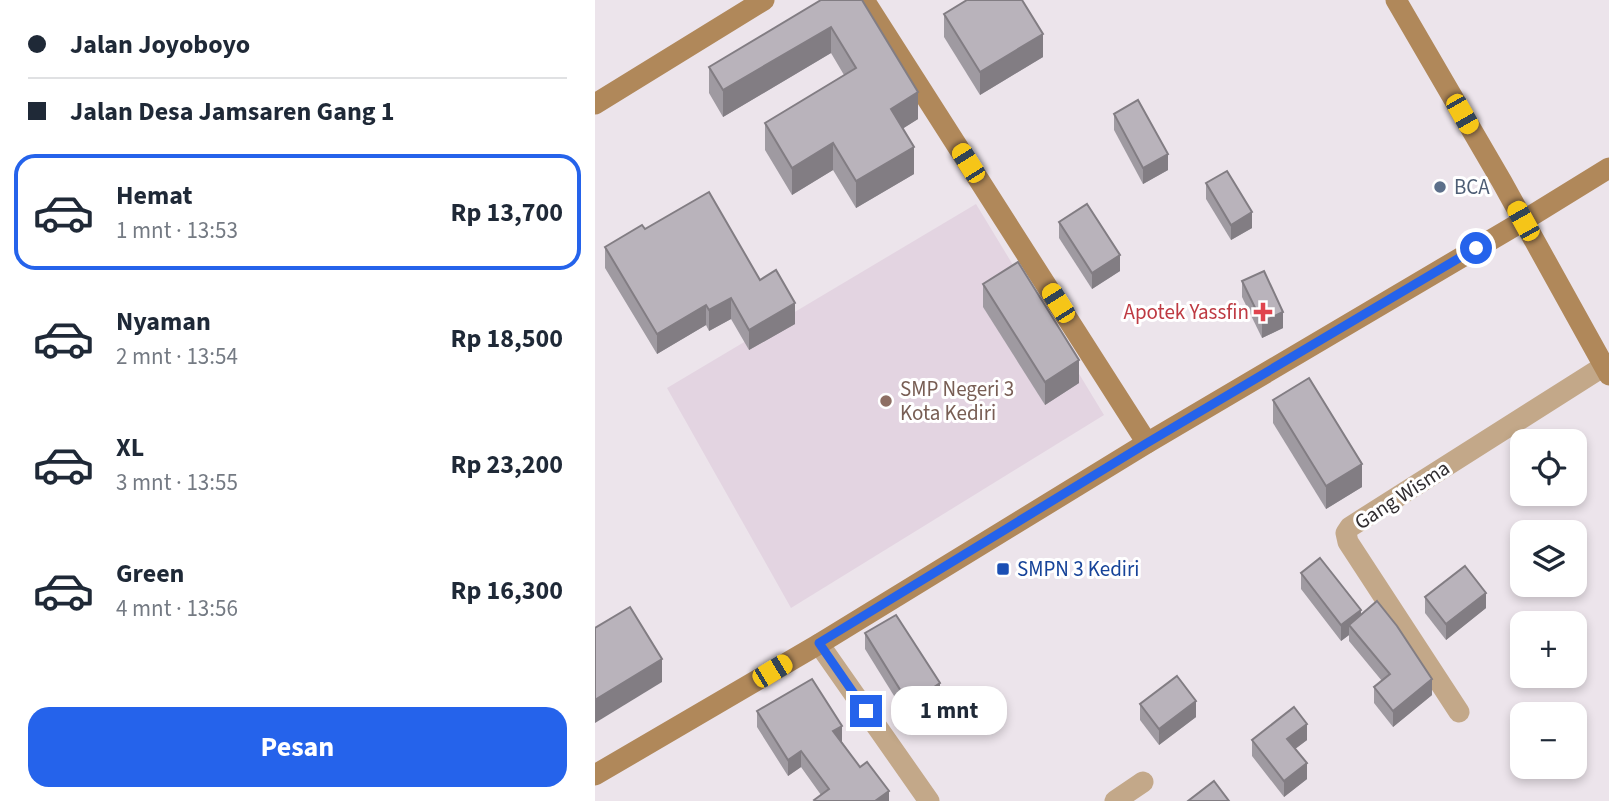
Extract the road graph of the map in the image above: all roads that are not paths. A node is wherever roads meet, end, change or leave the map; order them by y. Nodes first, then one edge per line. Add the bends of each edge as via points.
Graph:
1 (764, 0) edge
2 (865, 0) edge
3 (1396, 0) edge
4 (595, 104) edge
5 (1609, 168) edge
6 (1523, 221) junction
7 (1606, 370) edge
8 (1147, 443) junction
9 (819, 643) junction
10 (1459, 712) dead end
11 (595, 775) edge
12 (1143, 782) dead end
13 (929, 801) edge
14 (1115, 801) edge

1 - 4 main road
2 - 8 main road
3 - 6 main road
5 - 6 main road
6 - 7 main road
6 - 8 main road
7 - 10 street, Gang Wisma via 1346,533
8 - 9 main road
9 - 11 main road
9 - 13 street
12 - 14 street

